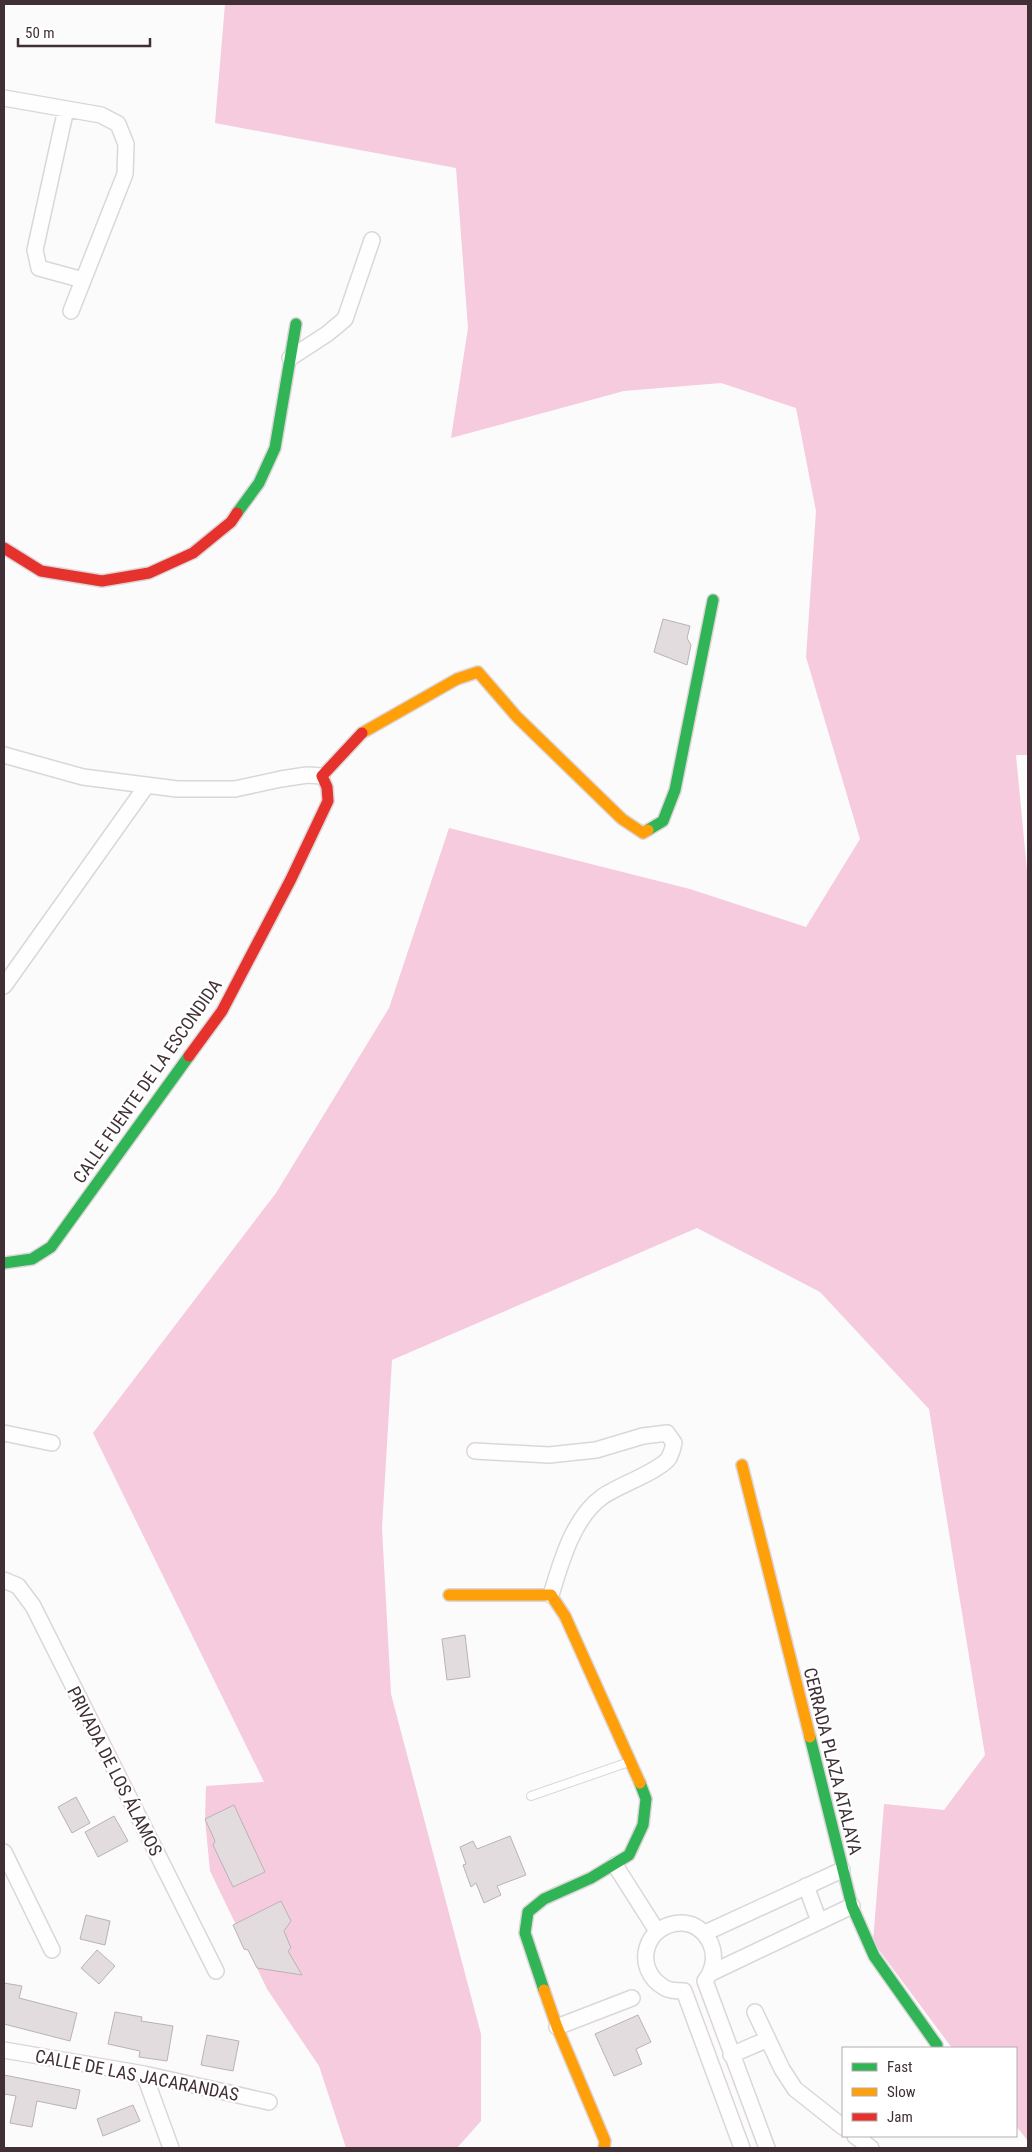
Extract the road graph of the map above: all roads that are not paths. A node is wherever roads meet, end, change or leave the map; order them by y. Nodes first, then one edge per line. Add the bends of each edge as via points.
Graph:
1 (4, 98) edge
2 (66, 109) junction
3 (372, 240) dead end
4 (83, 280) junction
5 (71, 311) dead end
6 (296, 324) dead end
7 (290, 358) junction
8 (4, 548) edge
9 (713, 600) dead end
10 (4, 755) edge
11 (322, 776) junction
12 (147, 785) junction
13 (4, 986) edge
14 (4, 1263) edge
15 (4, 1433) edge
16 (52, 1443) dead end
17 (475, 1452) dead end
18 (742, 1465) dead end
19 (4, 1580) edge
20 (449, 1595) dead end
21 (551, 1595) junction
22 (631, 1761) junction
23 (531, 1796) dead end
24 (4, 1852) edge
25 (615, 1865) junction
26 (842, 1870) junction
27 (806, 1886) junction
28 (852, 1906) junction
29 (819, 1921) junction
30 (657, 1931) junction
31 (705, 1933) junction
32 (52, 1950) dead end
33 (216, 1972) dead end
34 (710, 1973) junction
35 (632, 1998) dead end
36 (755, 2012) dead end
37 (557, 2027) junction
38 (766, 2040) junction
39 (937, 2045) dead end
40 (4, 2050) edge
41 (731, 2055) junction
42 (144, 2074) junction
43 (270, 2102) dead end
44 (842, 2125) edge
45 (856, 2137) edge
46 (170, 2148) edge
47 (604, 2148) edge
48 (742, 2148) edge
49 (767, 2148) edge
50 (871, 2148) edge

1 - 2 street
2 - 4 street via 35,250 39,268
2 - 4 street via 101,115 118,124 126,144 126,174
3 - 7 street via 345,319
4 - 5 street
6 - 7 street
7 - 8 street via 275,448 259,483 231,522 193,553 150,573 102,581 41,571
9 - 11 street via 675,790 663,821 643,833 622,819 517,717 478,672 457,679 359,736
10 - 12 street via 83,776
11 - 12 street via 307,775 235,789 176,789
11 - 14 street, CALLE FUENTE DE LA ESCONDIDA via 328,801 222,1011 51,1247 32,1259
12 - 13 street
15 - 16 street
17 - 21 street via 549,1455 596,1450 643,1436 667,1433 674,1443 668,1459 602,1498 578,1524 563,1556
18 - 26 street, CERRADA PLAZA ATALAYA
19 - 33 street, PRIVADA DE LOS ÁLAMOS via 18,1586 33,1606
20 - 21 street
21 - 22 street via 565,1616
22 - 23 lane
22 - 25 street via 646,1799 643,1826 629,1855
24 - 32 street
25 - 30 street
25 - 37 street via 544,1899 528,1912 525,1932
26 - 27 street
26 - 28 street, CERRADA PLAZA ATALAYA
27 - 29 street
27 - 31 street
28 - 29 street
28 - 39 street, CERRADA PLAZA ATALAYA via 874,1956
29 - 34 street
30 - 31 street via 673,1923 690,1924
30 - 48 street via 647,1945 646,1962 652,1978 666,1989 684,1991
31 - 34 street via 714,1952
34 - 41 street via 705,1981
35 - 37 street
36 - 38 street
37 - 47 street via 605,2141
38 - 41 street
38 - 44 street via 795,2089
40 - 42 street, CALLE DE LAS JACARANDAS
41 - 49 street
42 - 43 street, CALLE DE LAS JACARANDAS
42 - 46 street
45 - 50 street

